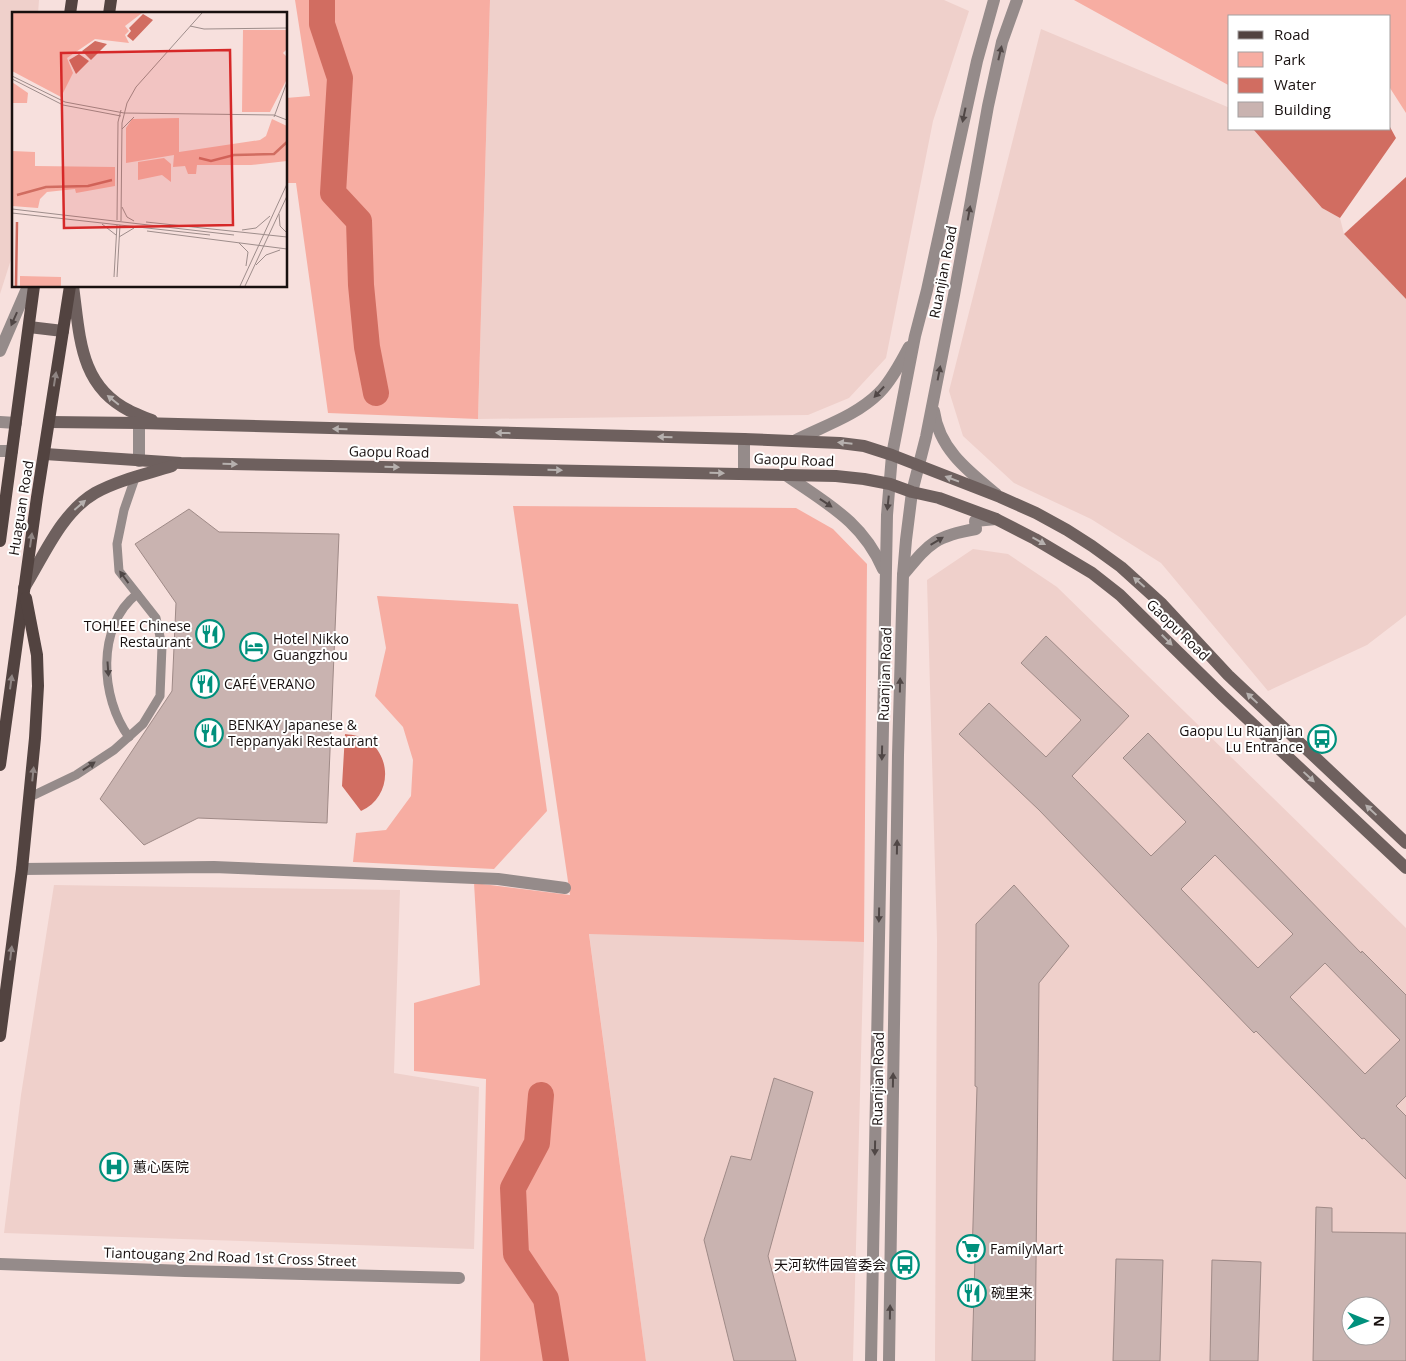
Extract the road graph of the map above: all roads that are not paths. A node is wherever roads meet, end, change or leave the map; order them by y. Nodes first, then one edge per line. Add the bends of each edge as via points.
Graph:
1 (994, 0) edge
2 (1017, 0) edge
3 (27, 288) edge
4 (34, 288) edge
5 (72, 288) edge
6 (72, 288) edge
7 (28, 328) junction
8 (63, 332) junction
9 (915, 336) junction
10 (0, 351) edge
11 (932, 404) junction
12 (0, 422) edge
13 (50, 422) junction
14 (16, 423) junction
15 (139, 423) junction
16 (174, 425) junction
17 (744, 439) junction
18 (794, 441) junction
19 (6, 451) edge
20 (45, 454) junction
21 (892, 454) junction
22 (140, 461) junction
23 (181, 463) junction
24 (919, 466) junction
25 (744, 474) junction
26 (786, 475) junction
27 (135, 478) junction
28 (890, 484) junction
29 (912, 492) junction
30 (1000, 497) junction
31 (996, 519) junction
32 (0, 541) edge
33 (885, 574) junction
34 (903, 575) junction
35 (24, 588) junction
36 (137, 594) junction
37 (129, 737) junction
38 (0, 765) edge
39 (30, 797) junction
40 (1406, 843) edge
41 (22, 868) junction
42 (1406, 868) edge
43 (565, 888) dead end
44 (0, 1036) edge
45 (0, 1264) edge
46 (459, 1278) dead end
47 (871, 1361) edge
48 (889, 1361) edge

1 -> 9 street, Ruanjian Road via 976,61
11 -> 2 street, Ruanjian Road via 990,97 1002,42
3 -> 10 street
4 - 7 main road, Huaguan Road
5 - 8 main road, Huaguan Road
16 -> 6 main road via 147,419 128,410 99,388 85,360
7 - 8 main road
7 - 14 main road, Huaguan Road
13 -> 8 main road, Huaguan Road
9 -> 18 street via 891,379 868,403
9 - 21 street, Ruanjian Road
11 - 24 street, Ruanjian Road
11 - 30 street via 935,421 952,453
12 - 14 street
13 - 15 main road, Gaopu Road
13 - 20 main road, Huaguan Road
14 - 19 main road, Huaguan Road
15 - 16 main road, Gaopu Road
15 - 22 street
17 -> 16 main road, Gaopu Road
17 - 18 main road, Gaopu Road
17 - 25 street
21 -> 18 main road, Gaopu Road via 840,442
19 - 32 main road, Huaguan Road
20 - 22 main road, Gaopu Road
35 -> 20 main road, Huaguan Road
21 - 24 main road, Gaopu Road
21 - 28 street, Ruanjian Road
22 - 23 main road, Gaopu Road
23 -> 25 main road, Gaopu Road
23 - 27 main road
24 - 29 street, Ruanjian Road
30 -> 24 main road, Gaopu Road
25 - 26 main road, Gaopu Road
26 - 28 main road, Gaopu Road via 836,476
26 -> 33 street via 849,520 863,534
35 -> 27 main road via 58,530 78,506 95,493
36 -> 27 lane via 119,572 117,544
28 - 29 main road, Gaopu Road
28 -> 33 street, Ruanjian Road
29 - 31 main road, Gaopu Road via 939,498
29 - 34 street, Ruanjian Road
40 -> 30 main road, Gaopu Road via 1228,675 1144,586 1075,535
34 -> 31 street via 935,541 950,534 976,529 975,521
31 -> 42 main road, Gaopu Road via 1092,573 1120,595
33 -> 47 street, Ruanjian Road
48 -> 34 street, Ruanjian Road
38 -> 35 main road, Huaguan Road
39 -> 35 main road via 38,686 37,655
36 -> 37 lane via 126,603 111,634 106,665 121,726
36 - 37 lane via 156,618 162,646 160,696 143,724
39 -> 37 lane via 76,775
39 - 41 main road
41 - 43 street via 214,867 498,879
44 -> 41 main road
45 - 46 street, Tiantougang 2nd Road 1st Cross Street

